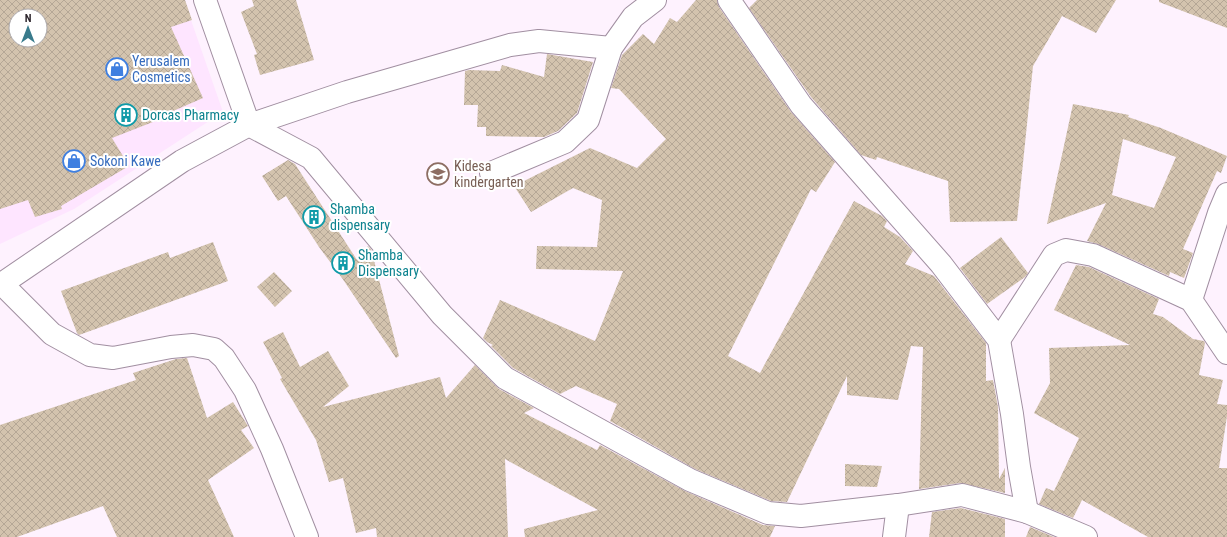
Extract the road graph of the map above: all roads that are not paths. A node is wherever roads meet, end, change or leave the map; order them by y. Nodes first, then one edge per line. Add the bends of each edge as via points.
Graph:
1 (205, 0) edge
2 (655, 0) edge
3 (729, 0) edge
4 (611, 48) junction
5 (249, 125) junction
6 (491, 173) dead end
7 (1227, 194) edge
8 (1, 285) edge
9 (1191, 300) junction
10 (999, 340) junction
11 (1227, 353) edge
12 (898, 505) junction
13 (1027, 512) junction
14 (307, 537) edge
15 (894, 537) edge
16 (1086, 537) edge

1 - 5 street
2 - 4 street via 633,18
3 - 10 street via 801,105 941,264
4 - 5 street via 538,41 510,44 347,92
4 - 6 street via 588,120 565,142
5 - 8 street via 182,161
5 - 12 street via 311,158 442,315 505,378 690,480 768,513 801,516
7 - 9 street
8 - 14 street via 52,334 90,355 113,358 193,345 214,349 224,358 245,390
9 - 10 street via 1093,255 1066,250 1054,255
9 - 11 street
10 - 13 street
12 - 13 street via 962,495
12 - 15 street
13 - 16 street

